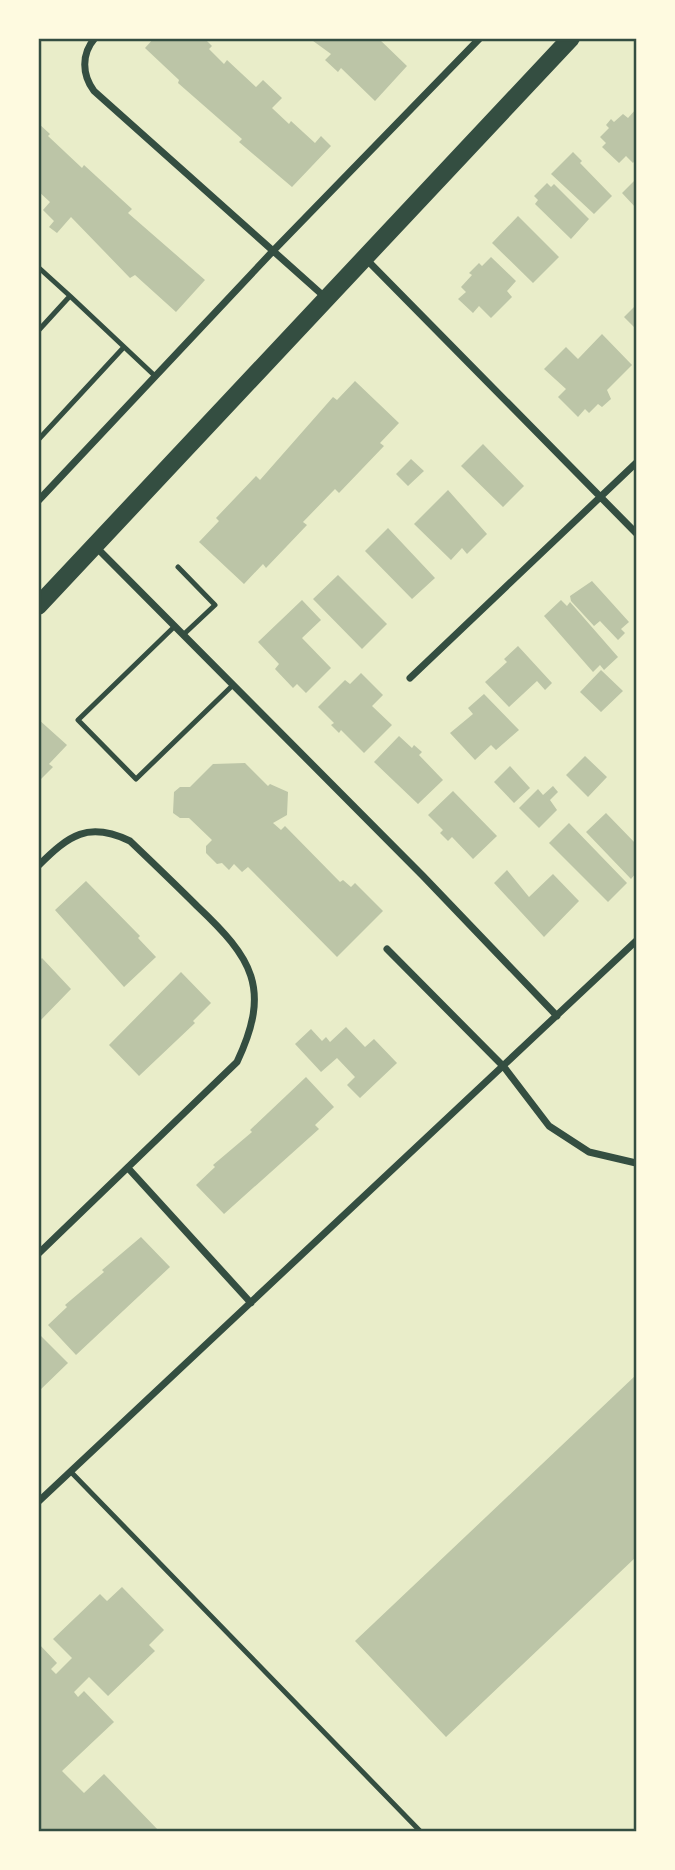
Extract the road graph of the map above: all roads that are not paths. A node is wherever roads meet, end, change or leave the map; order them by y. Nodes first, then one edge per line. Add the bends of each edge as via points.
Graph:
1 (95, 38) edge
2 (571, 38) edge
3 (478, 39) edge
4 (272, 251) junction
5 (366, 259) junction
6 (38, 267) edge
7 (70, 296) junction
8 (328, 300) junction
9 (38, 331) edge
10 (124, 347) junction
11 (155, 376) junction
12 (38, 440) edge
13 (636, 463) edge
14 (600, 497) junction
15 (38, 501) edge
16 (636, 533) edge
17 (95, 547) junction
18 (178, 567) dead end
19 (38, 606) edge
20 (175, 626) junction
21 (183, 635) junction
22 (410, 678) dead end
23 (233, 685) junction
24 (38, 866) edge
25 (636, 941) edge
26 (387, 949) dead end
27 (557, 1016) junction
28 (504, 1067) junction
29 (636, 1163) edge
30 (128, 1168) junction
31 (38, 1254) edge
32 (251, 1303) junction
33 (71, 1472) junction
34 (38, 1502) edge
35 (421, 1832) edge

1 - 4 street via 85,54 84,70 94,91
2 - 5 main road
3 - 4 street
4 - 8 street
4 - 11 street
5 - 8 main road
5 - 14 street
6 - 7 lane
7 - 9 lane
7 - 10 lane
8 - 17 main road
10 - 11 lane
10 - 12 lane
11 - 15 street
13 - 14 street
14 - 16 street
14 - 22 street
17 - 19 main road
17 - 20 street
18 - 21 lane via 215,605
20 - 21 street
20 - 23 lane via 78,720 136,779
21 - 23 street
23 - 27 street
24 - 30 street via 71,836 93,831 130,841 234,941 250,976 255,1009 237,1062
25 - 27 street
26 - 28 street
27 - 28 street
28 - 29 street via 549,1126 566,1139 589,1152
28 - 32 street
30 - 31 street
30 - 32 street
32 - 33 street
33 - 34 street
33 - 35 lane

